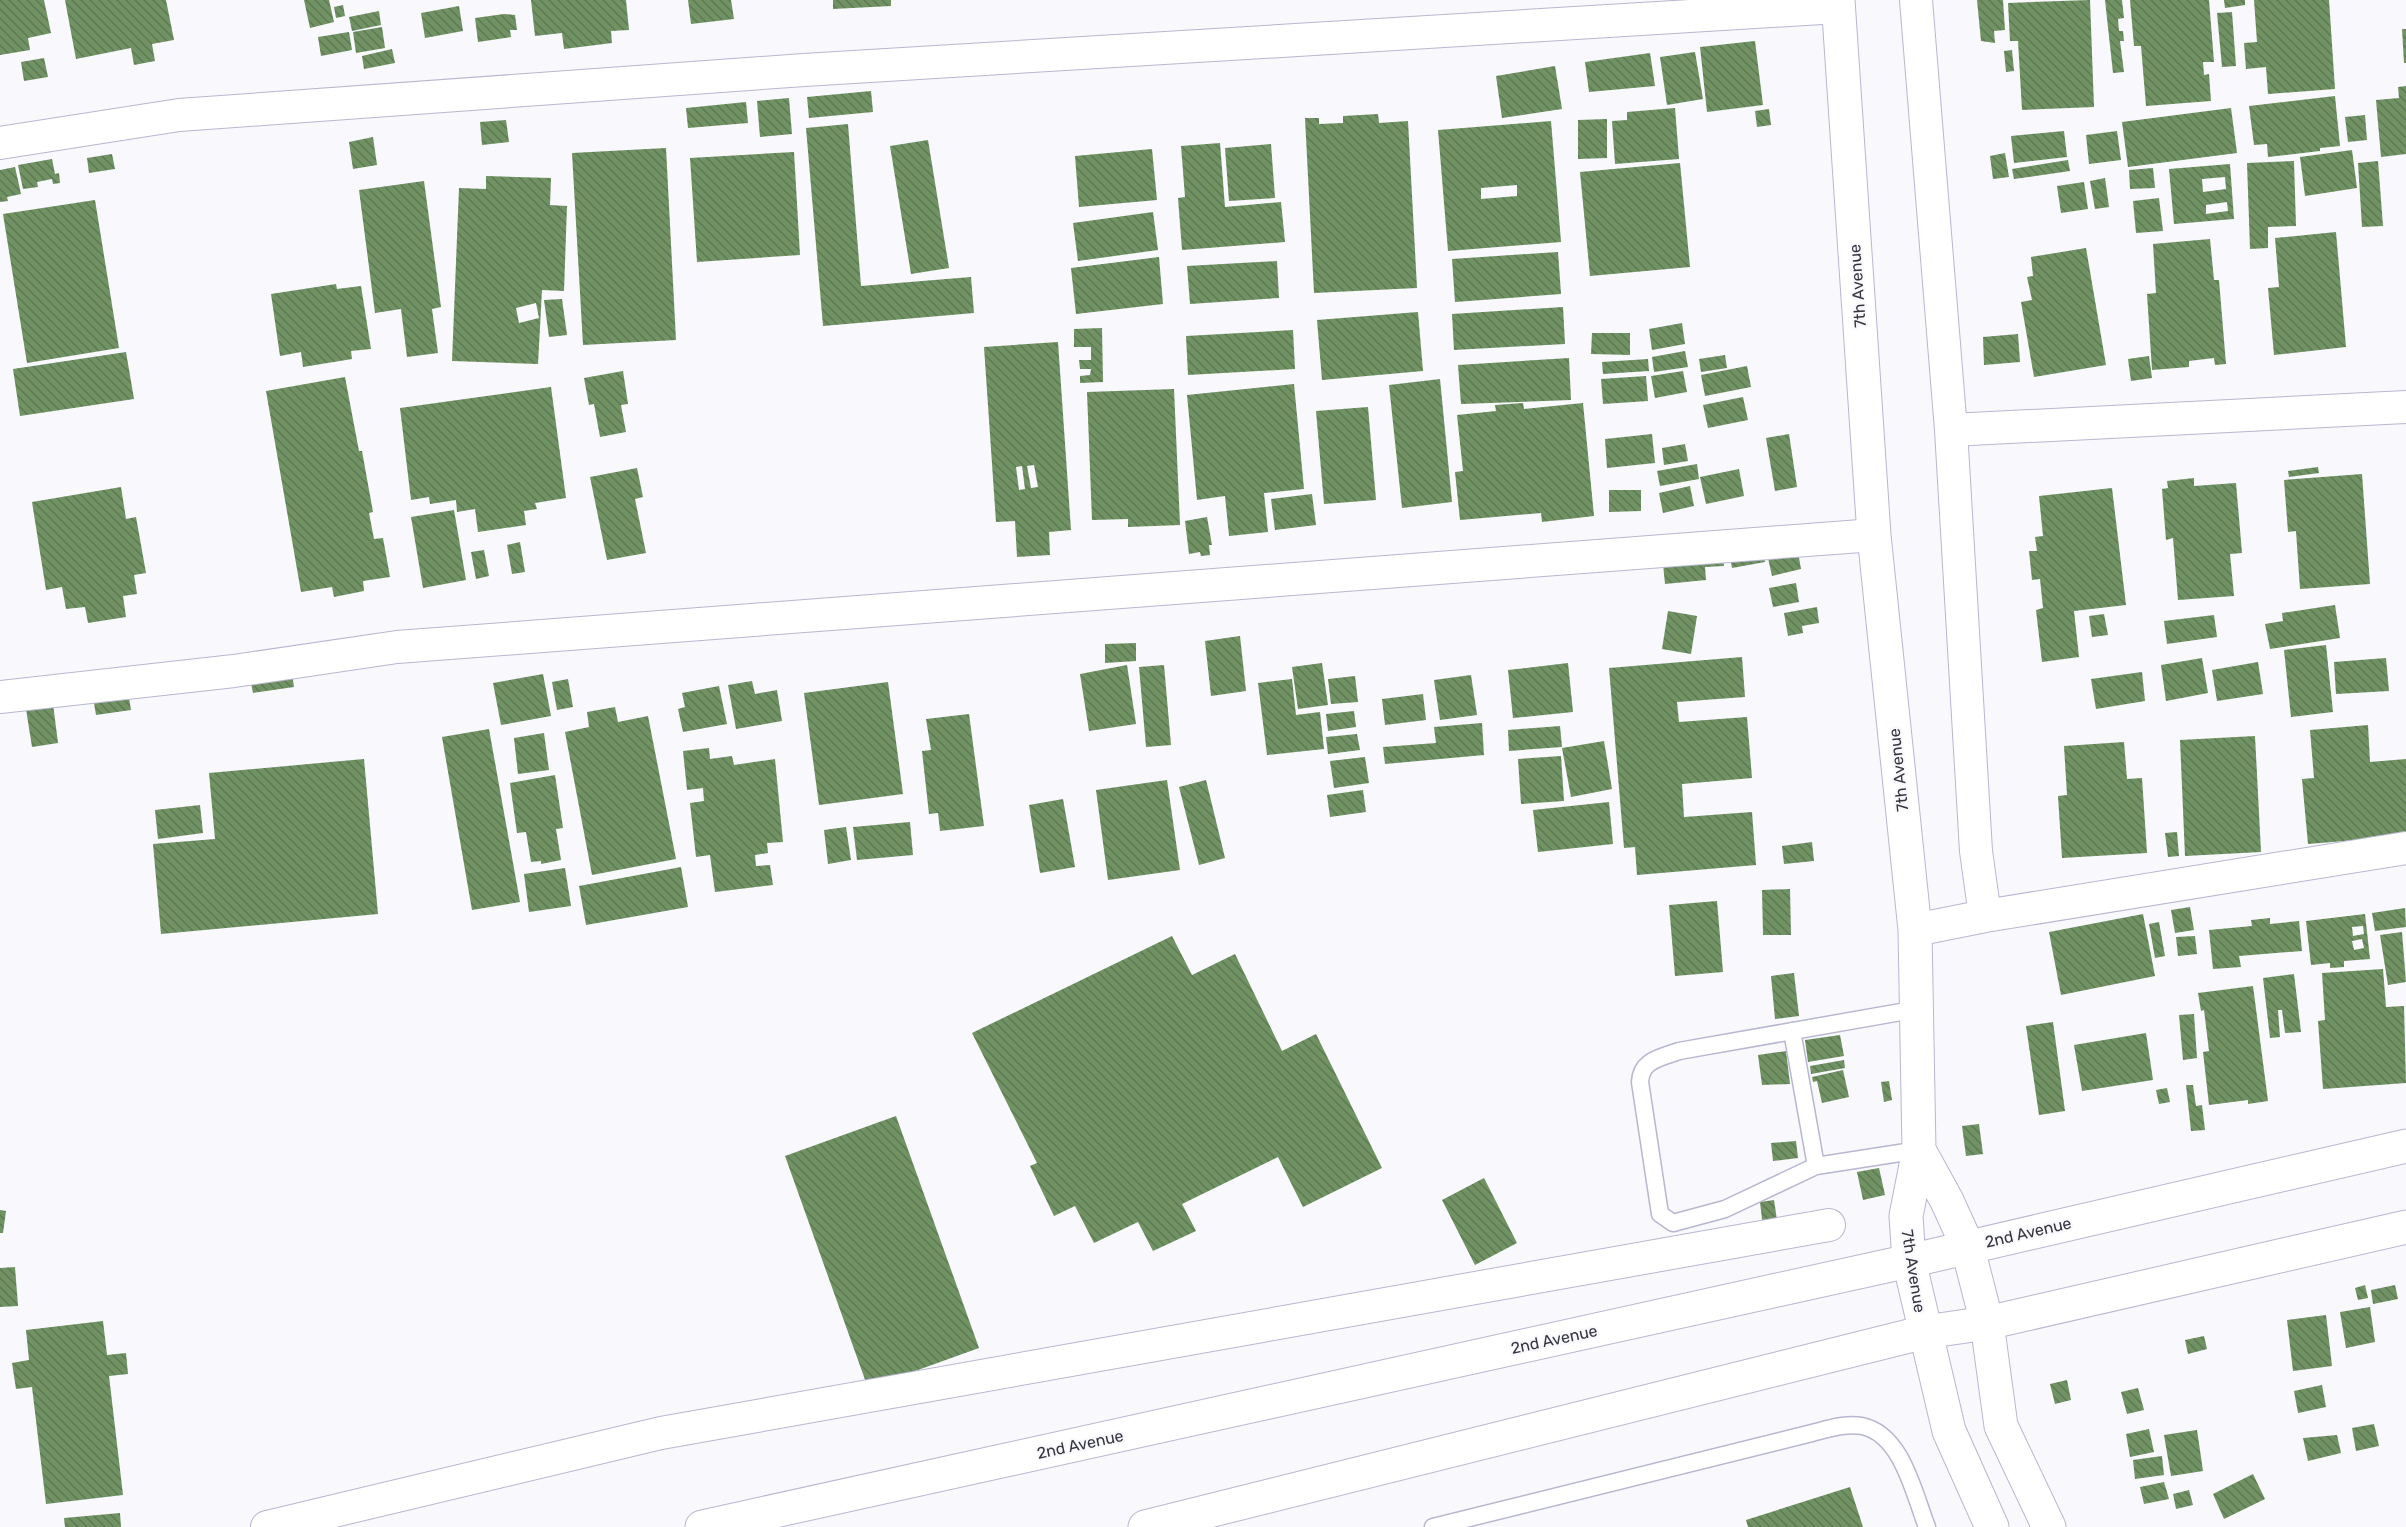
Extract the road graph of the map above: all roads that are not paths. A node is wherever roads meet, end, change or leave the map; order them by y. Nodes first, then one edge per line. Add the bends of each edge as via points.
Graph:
1 (1916, 0) edge
2 (1838, 4) edge
3 (0, 143) edge
4 (2406, 406) edge
5 (1951, 430) junction
6 (1875, 536) junction
7 (0, 698) edge
8 (2406, 848) edge
9 (1985, 916) junction
10 (1915, 930) junction
11 (1917, 1009) junction
12 (1792, 1031) junction
13 (2406, 1146) edge
14 (1919, 1150) junction
15 (1816, 1166) junction
16 (1829, 1225) dead end
17 (2406, 1227) edge
18 (1675, 1237) junction
19 (1967, 1245) junction
20 (1909, 1261) junction
21 (1987, 1323) junction
22 (1925, 1332) junction
23 (267, 1527) edge
24 (702, 1527) edge
25 (1145, 1527) edge
26 (1433, 1527) edge
27 (1927, 1527) edge
28 (1992, 1527) edge
29 (2049, 1527) edge

1 - 5 street
2 - 3 street via 191,114
2 - 6 street, 7th Avenue
4 - 5 street
5 - 9 street via 1976,850
6 - 7 street via 397,647 234,671
6 - 10 street, 7th Avenue
8 - 9 street
9 - 10 street
10 - 11 street, 7th Avenue
11 - 12 lane
11 - 14 street, 7th Avenue
12 - 15 lane
12 - 18 lane via 1678,1051 1648,1062 1641,1070 1660,1214
13 - 19 street, 2nd Avenue
14 - 15 lane
14 - 19 street
14 - 20 street, 7th Avenue via 1906,1216
15 - 18 lane
16 - 18 street
17 - 21 street
18 - 23 street via 661,1433
19 - 20 street, 2nd Avenue
19 - 21 street
20 - 22 street, 7th Avenue
20 - 24 street, 2nd Avenue
21 - 22 street
21 - 29 street via 2001,1426
22 - 25 street
22 - 28 street, 7th Avenue via 1949,1431
26 - 27 lane via 1812,1433 1861,1426 1890,1442

